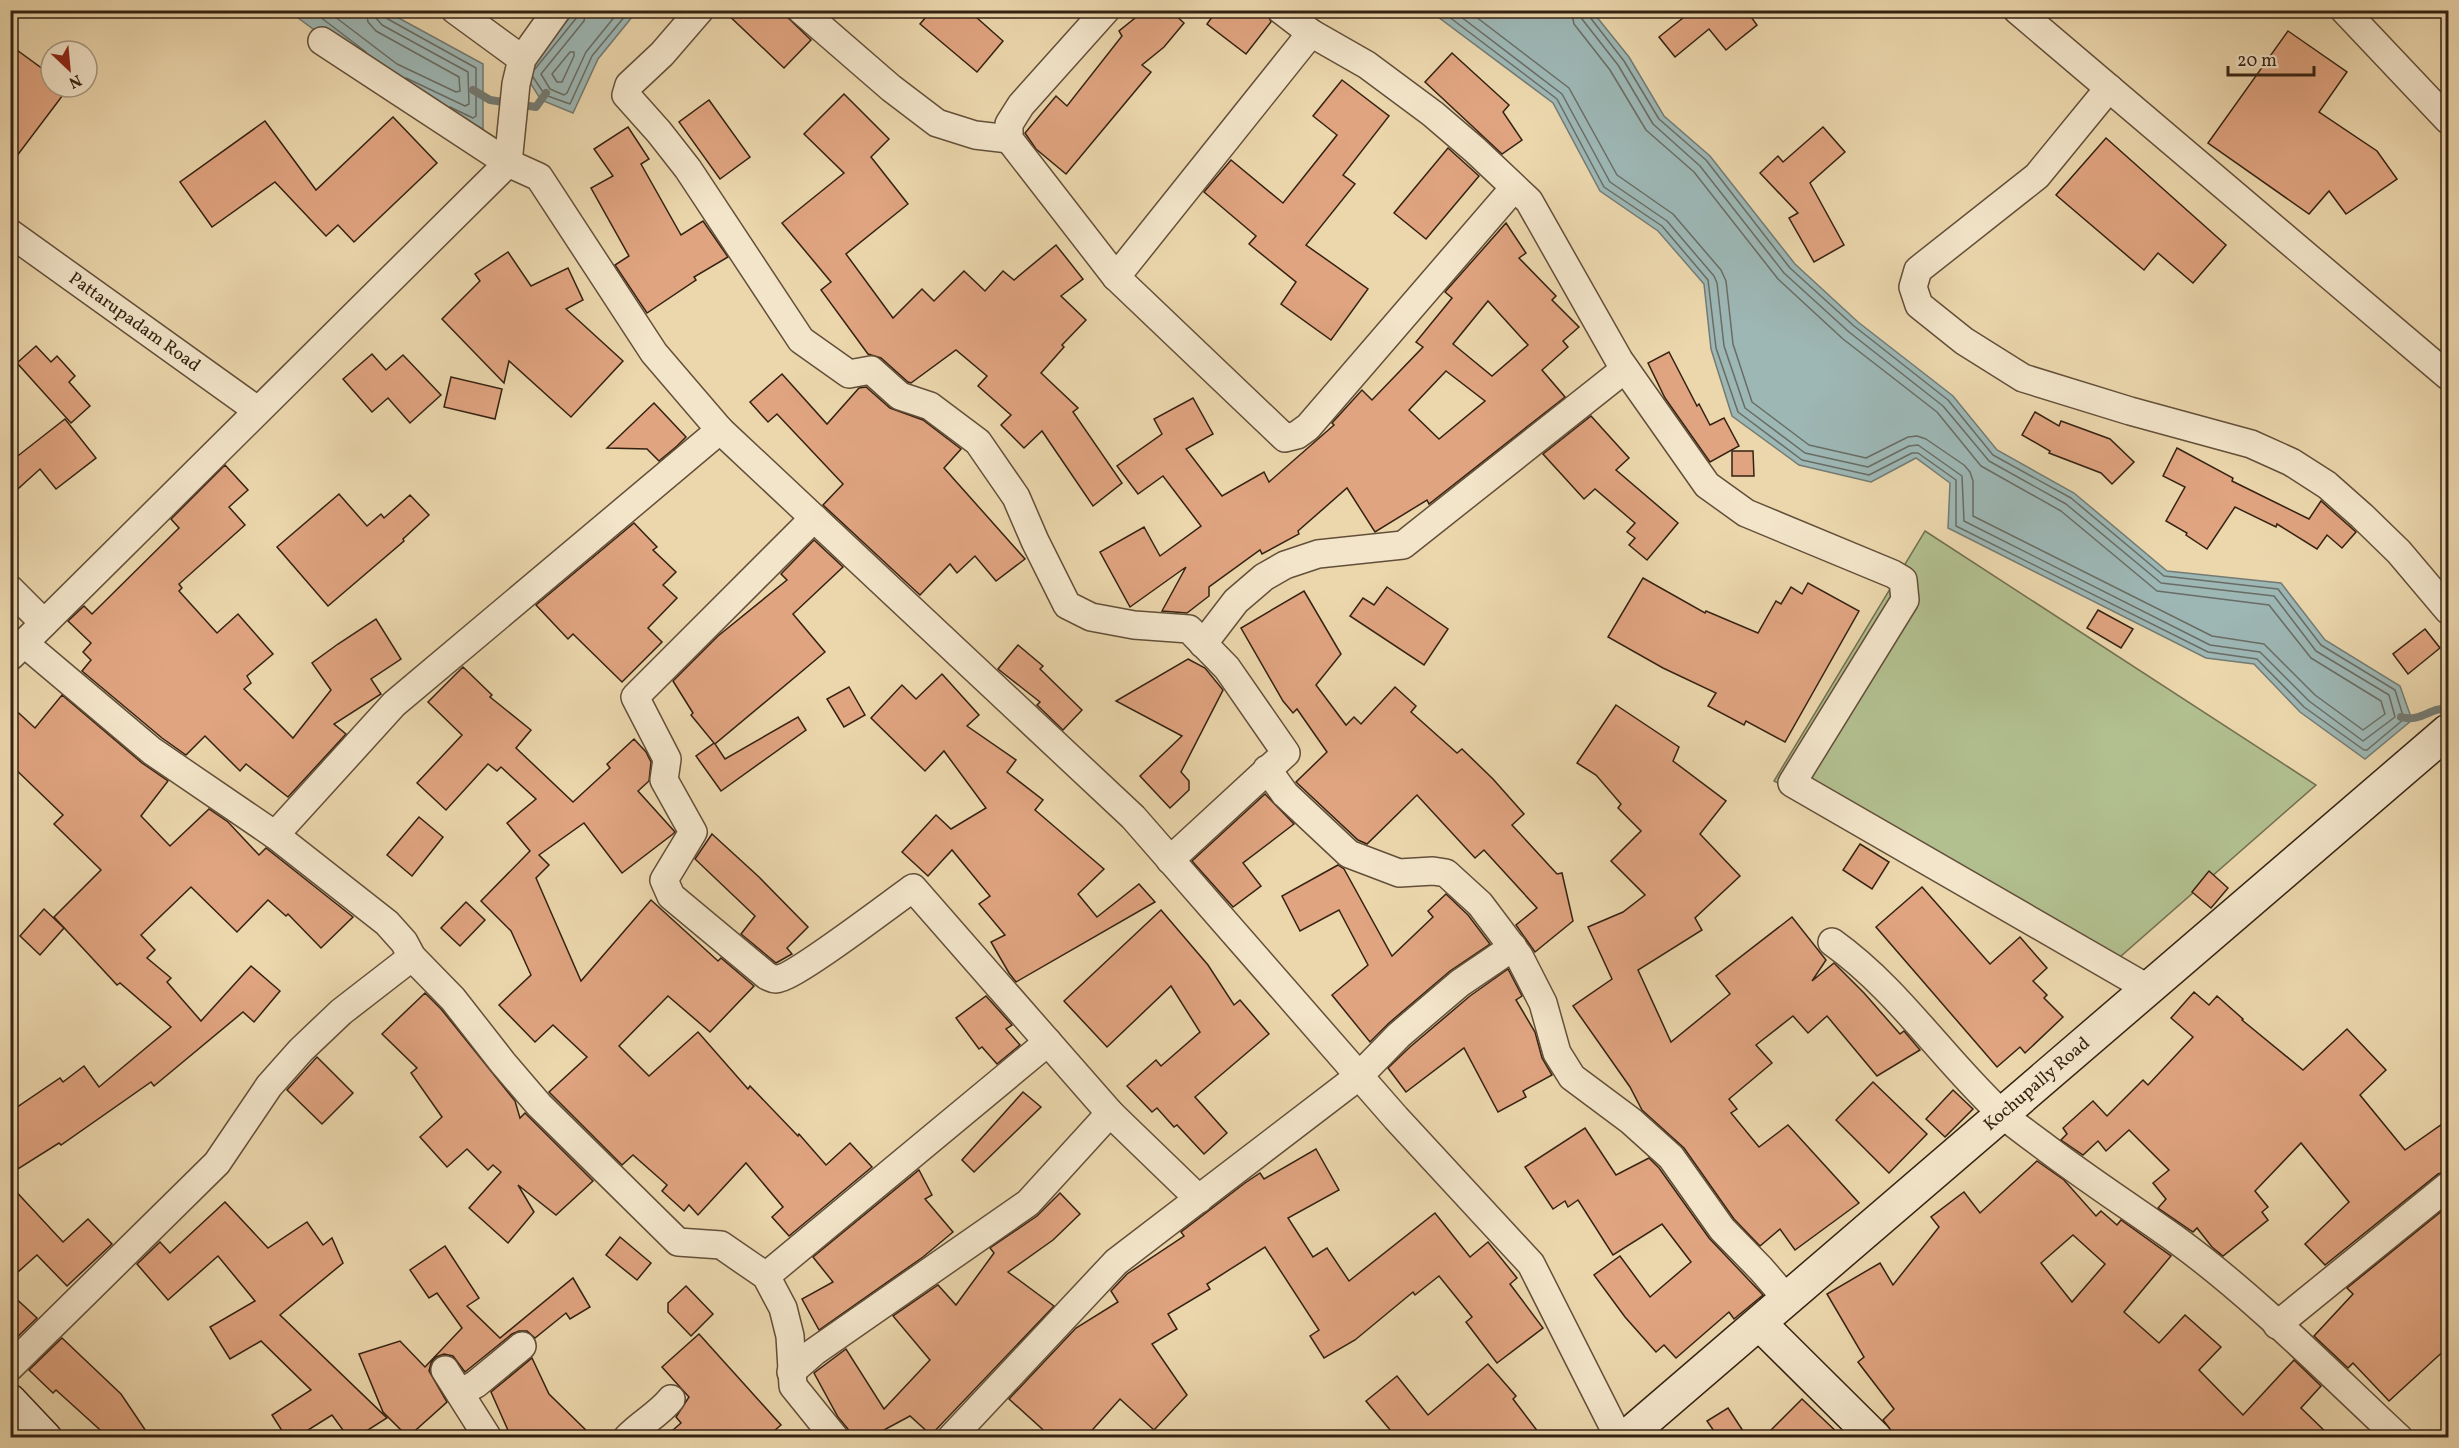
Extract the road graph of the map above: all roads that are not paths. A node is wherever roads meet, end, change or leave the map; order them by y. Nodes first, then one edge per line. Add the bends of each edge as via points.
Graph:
1 (455, 10) edge
2 (556, 10) edge
3 (700, 10) edge
4 (801, 10) edge
5 (1106, 10) edge
6 (1281, 10) edge
7 (2017, 10) edge
8 (2344, 10) edge
9 (1311, 33) junction
10 (322, 41) dead end
11 (519, 72) junction
12 (2109, 88) junction
13 (2448, 120) edge
14 (1009, 139) junction
15 (509, 153) junction
16 (1514, 188) junction
17 (10, 233) edge
18 (1116, 277) junction
19 (1625, 369) junction
20 (2448, 376) edge
21 (257, 411) junction
22 (720, 430) junction
23 (814, 518) junction
24 (10, 589) edge
25 (2448, 610) edge
26 (44, 623) junction
27 (1203, 644) junction
28 (17, 650) edge
29 (2448, 731) edge
30 (1267, 769) junction
31 (274, 835) junction
32 (1170, 860) junction
33 (1832, 942) dead end
34 (1513, 947) junction
35 (412, 957) junction
36 (2149, 989) junction
37 (1048, 1042) junction
38 (1359, 1076) junction
39 (1110, 1113) junction
40 (2002, 1114) junction
41 (2448, 1186) edge
42 (1199, 1199) junction
43 (766, 1276) junction
44 (1786, 1298) junction
45 (1760, 1324) junction
46 (2277, 1325) junction
47 (522, 1346) dead end
48 (10, 1366) edge
49 (445, 1370) dead end
50 (791, 1372) junction
51 (460, 1393) junction
52 (671, 1399) dead end
53 (10, 1401) edge
54 (45, 1437) edge
55 (488, 1437) edge
56 (627, 1437) edge
57 (835, 1437) edge
58 (951, 1437) edge
59 (1619, 1437) edge
60 (1625, 1437) edge
61 (1875, 1437) edge
62 (2399, 1437) edge

1 - 11 street
2 - 11 street
3 - 27 street via 629,85 626,95 688,169 801,340 849,374 872,370 900,396 930,406 978,442 1016,496 1067,605 1091,618 1134,626 1189,629
4 - 14 street via 938,123 975,135
5 - 14 street via 1021,105 1010,124
6 - 9 street
7 - 12 street
8 - 13 street
9 - 16 street via 1367,65 1433,114
9 - 18 street
10 - 15 street
11 - 15 street
12 - 20 street
12 - 25 street via 2037,176 1918,270 1913,287 1919,305 2023,378 2252,444 2291,462 2327,485 2362,516
14 - 18 street
15 - 21 street
15 - 22 street via 539,177 654,353
16 - 18 street via 1321,412 1297,435 1285,438
16 - 19 street via 1529,201
17 - 21 street, Pattarupadam Road
19 - 27 street via 1404,545 1318,554 1286,565 1264,577 1236,601
19 - 36 street via 1707,485 1746,513 1903,580 1905,600 1792,783
21 - 26 street
22 - 23 street
22 - 31 street via 394,704
23 - 32 street via 1133,817
23 - 37 street via 635,697 667,759 664,780 693,832 664,880 665,886 671,896 766,976 775,979 807,964 913,888
24 - 26 street
26 - 28 street
27 - 30 street via 1227,668 1286,753
28 - 31 street via 152,751
29 - 36 main road, Kochupally Road
30 - 32 street
30 - 34 street via 1286,794 1349,855 1399,873 1446,873 1480,904
31 - 35 street via 387,923
32 - 38 street
33 - 40 street via 1874,976
34 - 38 street via 1460,983 1399,1035
34 - 44 street via 1544,1003 1557,1053 1572,1077 1671,1157 1722,1229
35 - 43 street via 453,999 539,1105 678,1242 721,1245
35 - 48 street via 340,1012 301,1050 269,1086 218,1163
36 - 40 main road, Kochupally Road
37 - 39 street
37 - 43 street
38 - 42 street
38 - 59 street via 1531,1264
39 - 42 street
39 - 50 street via 1028,1203
40 - 44 main road, Kochupally Road
40 - 46 street via 2092,1184 2179,1242
41 - 46 street
42 - 58 street via 1116,1262
43 - 50 street via 788,1326
44 - 45 main road, Kochupally Road
45 - 60 main road, Kochupally Road
45 - 61 main road
46 - 62 street
47 - 51 street
49 - 51 street
50 - 57 street via 793,1386
51 - 55 street
52 - 56 street via 660,1413
53 - 54 main road

